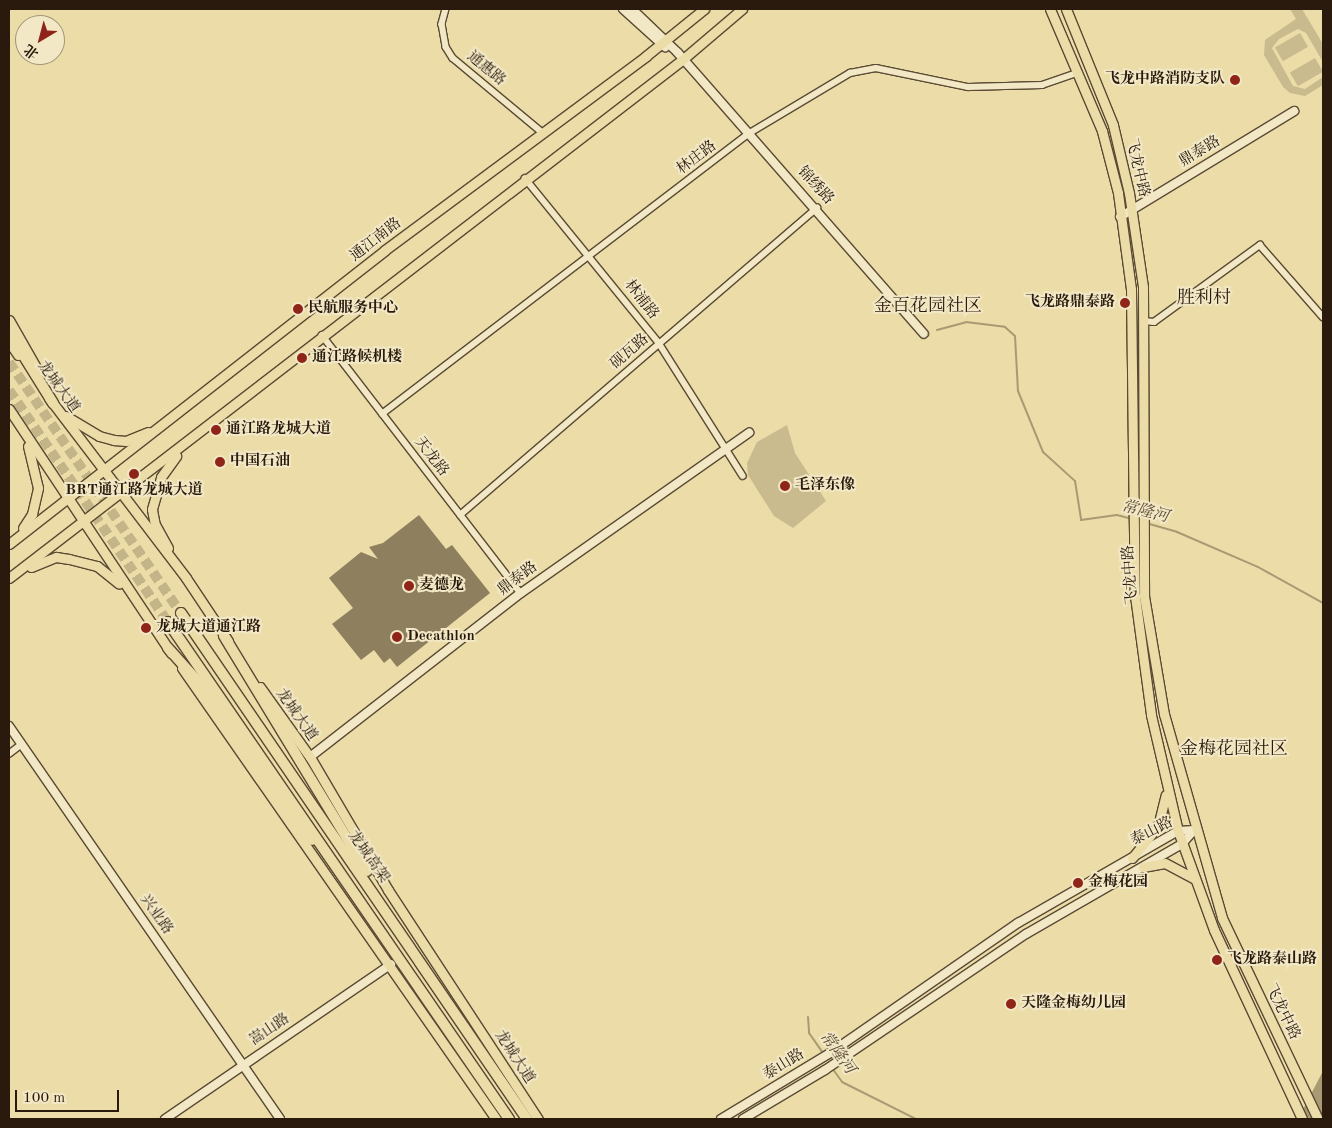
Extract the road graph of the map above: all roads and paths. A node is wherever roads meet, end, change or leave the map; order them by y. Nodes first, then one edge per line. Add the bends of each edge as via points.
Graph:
1 (446, 9) edge
2 (623, 9) edge
3 (632, 9) edge
4 (704, 9) edge
5 (742, 9) edge
6 (1050, 9) edge
7 (1066, 9) edge
8 (664, 42) junction
9 (682, 60) junction
10 (1077, 72) junction
11 (1294, 111) dead end
12 (543, 133) junction
13 (748, 134) junction
14 (525, 178) junction
15 (817, 208) junction
16 (1132, 209) junction
17 (1120, 217) junction
18 (590, 256) junction
19 (1323, 317) edge
20 (9, 320) edge
21 (1143, 321) junction
22 (9, 332) edge
23 (924, 334) dead end
24 (322, 335) junction
25 (9, 342) edge
26 (659, 344) junction
27 (53, 403) junction
28 (9, 409) edge
29 (60, 412) junction
30 (382, 414) junction
31 (173, 416) junction
32 (749, 432) dead end
33 (195, 435) junction
34 (24, 437) junction
35 (725, 446) junction
36 (103, 472) junction
37 (744, 476) dead end
38 (120, 495) junction
39 (67, 497) junction
40 (460, 515) junction
41 (82, 523) junction
42 (11, 542) edge
43 (186, 578) junction
44 (9, 579) edge
45 (129, 593) junction
46 (521, 593) junction
47 (181, 613) tunnel mouth
48 (168, 622) tunnel mouth
49 (224, 636) junction
50 (168, 648) junction
51 (9, 726) edge
52 (22, 744) junction
53 (9, 754) edge
54 (310, 757) junction
55 (1166, 780) junction
56 (1194, 830) junction
57 (1178, 831) junction
58 (1182, 844) junction
59 (1132, 858) junction
60 (1143, 867) junction
61 (1195, 879) junction
62 (412, 947) junction
63 (400, 956) junction
64 (391, 964) junction
65 (243, 1065) junction
66 (166, 1119) edge
67 (280, 1119) edge
68 (496, 1119) edge
69 (509, 1119) edge
70 (527, 1119) edge
71 (538, 1119) edge
72 (721, 1119) edge
73 (743, 1119) edge
74 (1302, 1119) edge
75 (1318, 1119) edge

1 - 12 street, 通惠路 via 442,24 446,47 453,58
2 - 8 street, 锦绣路
3 - 8 street, 锦绣路
4 - 8 main road, 通江南路
5 - 9 main road
6 - 10 main road, 飞龙中路
7 - 16 main road, 飞龙中路 via 1113,125
8 - 9 street, 锦绣路
8 - 12 main road, 通江南路
9 - 13 street, 锦绣路
9 - 14 main road
10 - 13 street, 林庄路 via 1042,85 968,87 863,68
10 - 17 main road, 飞龙中路 via 1102,131
11 - 16 street, 鼎泰路
12 - 31 main road, 通江南路 via 385,250
13 - 15 street, 锦绣路
13 - 18 street, 林庄路
14 - 18 street, 林浦路
14 - 24 main road
15 - 23 street, 锦绣路
15 - 26 street, 砚瓦路
16 - 17 street, 鼎泰路
16 - 21 main road, 飞龙中路 via 1143,287
17 - 55 main road, 飞龙中路 via 1131,289 1135,596 1151,715
18 - 26 street, 林浦路
18 - 30 street, 林庄路
19 - 21 street via 1260,245 1154,322
20 - 27 main road via 26,346
21 - 56 main road, 飞龙中路 via 1144,596 1164,714
22 - 27 highway
24 - 30 street, 天龙路
24 - 33 main road
25 - 27 main road, 龙城大道
26 - 35 street, 林浦路
26 - 40 street, 砚瓦路
27 - 29 main road, 龙城大道
28 - 34 main road
29 - 31 main road via 99,436 126,441
29 - 36 main road, 龙城大道
30 - 40 street, 天龙路
31 - 36 main road, 通江南路
32 - 35 street, 鼎泰路
33 - 38 main road
33 - 43 main road via 161,477 152,509 155,525
34 - 39 main road
34 - 42 main road via 38,488 32,514
35 - 37 street, 林浦路
35 - 46 street, 鼎泰路
36 - 38 main road, 龙城大道
36 - 39 main road, 通江南路
38 - 41 main road
38 - 43 main road, 龙城大道
39 - 41 main road
39 - 42 main road, 通江南路
40 - 46 street, 天龙路
41 - 44 main road
41 - 45 main road
43 - 49 main road, 龙城大道
44 - 45 main road via 56,557 70,558 96,566
45 - 50 main road
46 - 54 street, 鼎泰路
47 - 62 highway, 龙城高架
48 - 63 highway, 龙城高架
49 - 54 main road, 龙城大道
49 - 62 highway
50 - 63 highway via 202,686 313,842
50 - 64 main road via 298,839
51 - 52 street, 兴业路
52 - 53 street
52 - 65 street, 兴业路
54 - 71 main road, 龙城大道 via 388,890
55 - 57 main road, 飞龙中路
55 - 59 main road via 1166,806 1158,826
56 - 57 street, 泰山路
56 - 58 street, 泰山路
56 - 75 main road, 飞龙中路 via 1222,918
57 - 58 main road, 飞龙中路
57 - 59 street, 泰山路
58 - 60 street, 泰山路
58 - 61 main road, 飞龙中路
59 - 72 street, 泰山路 via 1018,923 830,1053
60 - 61 main road via 1165,863
60 - 73 street, 泰山路 via 1026,934 825,1070
61 - 74 main road, 飞龙中路 via 1214,930
62 - 70 highway, 龙城高架
63 - 69 highway, 龙城高架
64 - 65 street, 嵩山路
64 - 68 main road
65 - 66 street, 嵩山路
65 - 67 street, 兴业路

